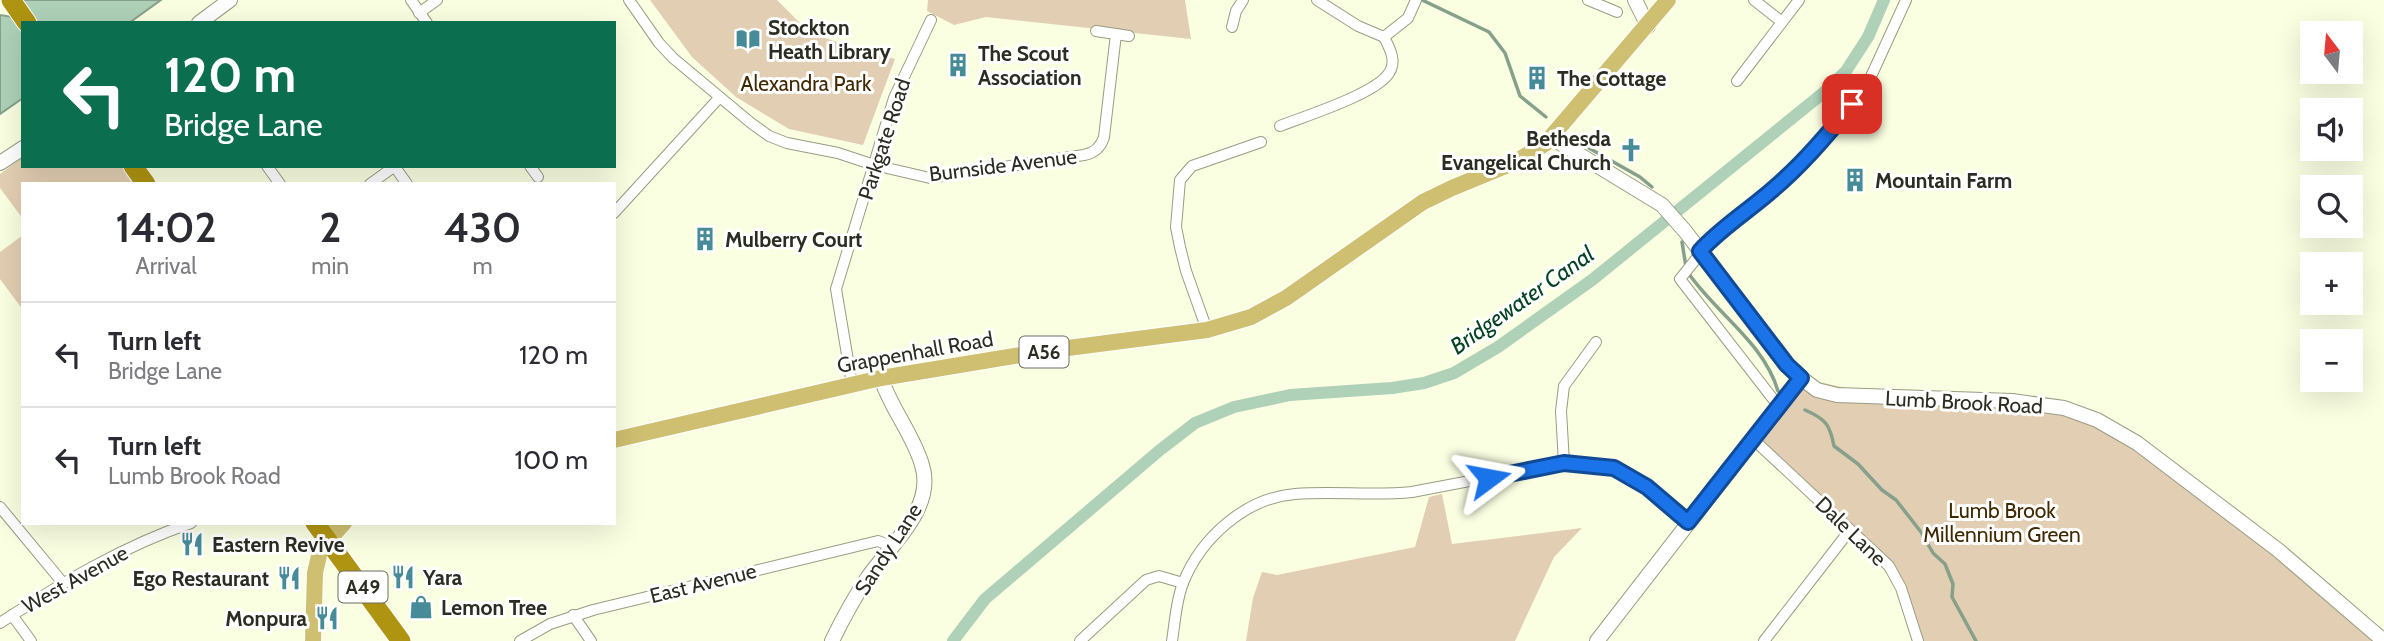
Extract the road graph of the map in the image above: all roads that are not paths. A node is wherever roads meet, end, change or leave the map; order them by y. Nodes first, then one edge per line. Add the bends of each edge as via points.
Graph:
1 (11, 0) edge
2 (230, 0) edge
3 (411, 0) edge
4 (437, 0) edge
5 (629, 0) edge
6 (1242, 0) edge
7 (1317, 0) edge
8 (1416, 0) edge
9 (1588, 0) edge
10 (1635, 0) edge
11 (1668, 0) edge
12 (1754, 0) edge
13 (1799, 0) edge
14 (1906, 0) edge
15 (1617, 12) dead end
16 (419, 13) junction
17 (931, 20) dead end
18 (26, 21) edge
19 (202, 21) edge
20 (425, 21) edge
21 (1782, 22) junction
22 (1648, 26) junction
23 (1233, 27) dead end
24 (1096, 31) dead end
25 (1116, 34) junction
26 (1129, 36) dead end
27 (1384, 37) junction
28 (1737, 81) dead end
29 (719, 98) junction
30 (1280, 126) dead end
31 (1552, 138) junction
32 (1261, 142) dead end
33 (21, 149) edge
34 (0, 163) edge
35 (874, 165) junction
36 (392, 168) edge
37 (531, 168) edge
38 (538, 177) dead end
39 (373, 182) edge
40 (616, 211) edge
41 (1700, 251) junction
42 (1207, 330) junction
43 (1596, 342) dead end
44 (881, 378) junction
45 (1801, 378) junction
46 (852, 384) junction
47 (1780, 408) junction
48 (616, 440) edge
49 (1754, 440) junction
50 (1564, 463) junction
51 (0, 507) edge
52 (1688, 522) junction
53 (186, 525) edge
54 (342, 525) edge
55 (322, 527) edge
56 (1850, 530) junction
57 (891, 546) junction
58 (63, 583) junction
59 (1183, 583) junction
60 (12, 615) junction
61 (573, 615) junction
62 (0, 623) edge
63 (31, 641) edge
64 (313, 641) edge
65 (401, 641) edge
66 (520, 641) edge
67 (591, 641) edge
68 (832, 641) edge
69 (1080, 641) edge
70 (1172, 641) edge
71 (1597, 641) edge
72 (1764, 641) edge
73 (1918, 641) edge
74 (2384, 641) edge

1 - 18 highway
2 - 19 street
3 - 16 street
4 - 16 street
5 - 29 street via 665,51
6 - 23 street
7 - 27 street
8 - 27 street via 1408,18
9 - 15 street
10 - 22 street
11 - 22 main road, A56
12 - 21 street
13 - 21 street
14 - 41 street via 1868,83 1820,146
16 - 20 street
17 - 35 street, Parkgate Road via 894,98
21 - 28 street
22 - 31 main road, A56
24 - 25 street
25 - 26 street
25 - 35 street, Burnside Avenue via 1104,137 1095,152 930,178
27 - 30 street via 1393,60 1390,72 1377,86
29 - 35 street via 769,136
29 - 40 street
31 - 41 street, Lumb Brook Road via 1655,200
31 - 42 main road, Grappenhall Road / A56 via 1522,158 1423,202 1268,309
32 - 42 street via 1192,166 1180,180 1176,227
33 - 34 street
35 - 46 street, Parkgate Road via 836,289
36 - 39 street
37 - 38 street
41 - 45 street, Lumb Brook Road
41 - 47 street via 1680,279
42 - 44 main road, Grappenhall Road / A56
43 - 50 street via 1564,386
44 - 46 main road, Grappenhall Road / A56
44 - 57 street, Sandy Lane via 916,448 924,480 912,520
45 - 47 street
45 - 74 street, Lumb Brook Road via 1817,390 1837,395 2023,402 2064,408 2097,420 2137,443 2278,550
46 - 48 main road, Grappenhall Road / A56
47 - 49 street
49 - 52 street
49 - 56 street, Dale Lane
50 - 52 street via 1614,468 1647,487
50 - 59 street via 1412,492 1293,494 1266,501 1217,531
51 - 58 street
52 - 71 street
53 - 58 street, West Avenue via 139,543
54 - 55 main road via 336,531
55 - 64 main road
55 - 65 highway, A49
56 - 72 street
56 - 73 street, Dale Lane via 1896,577
57 - 61 street, East Avenue via 878,541
57 - 68 street, Sandy Lane
58 - 60 street, West Avenue
59 - 69 street via 1159,576 1146,580
59 - 70 street
60 - 62 street, West Avenue
60 - 63 street
61 - 66 street, East Avenue
61 - 67 street

